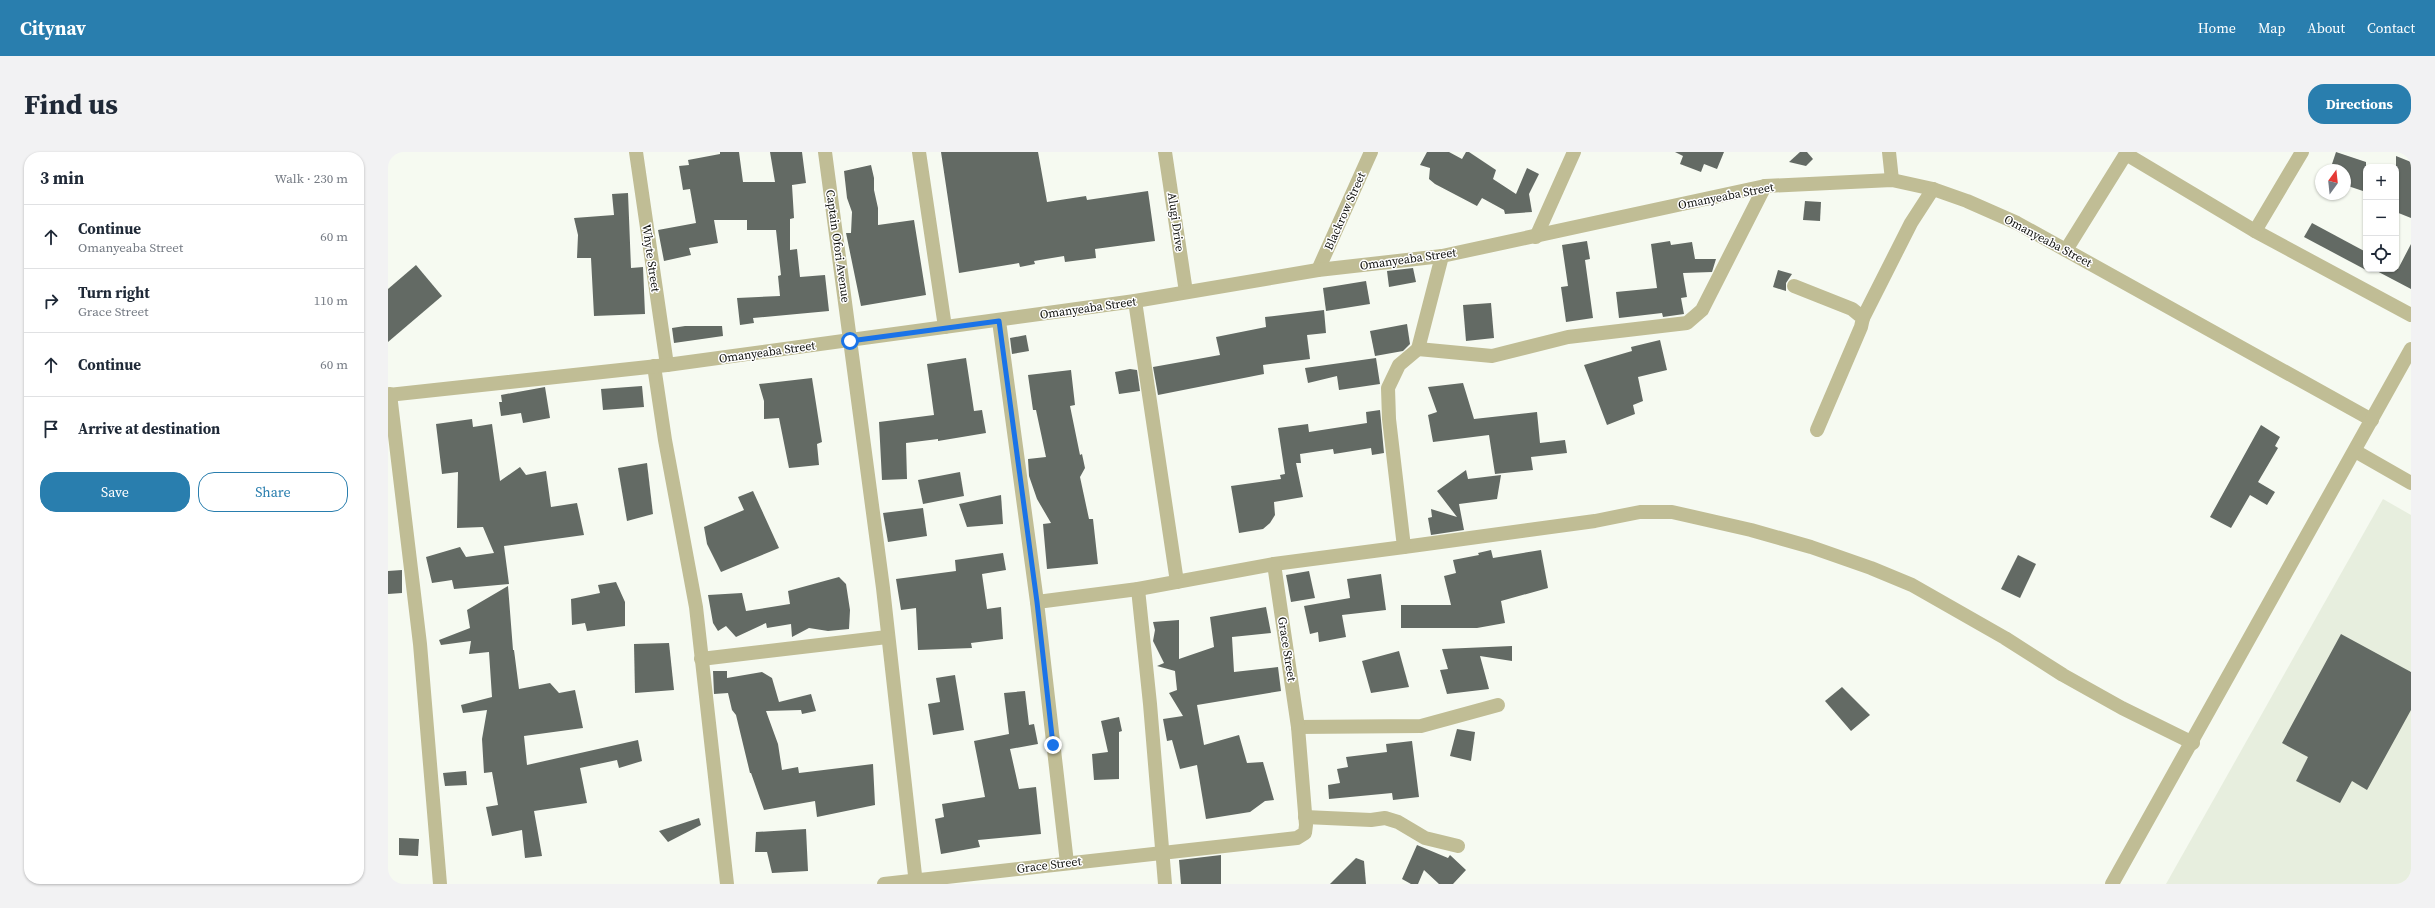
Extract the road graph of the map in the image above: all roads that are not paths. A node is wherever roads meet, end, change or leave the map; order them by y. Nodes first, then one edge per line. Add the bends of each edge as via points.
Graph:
1 (636, 152) edge
2 (825, 152) edge
3 (919, 152) edge
4 (1165, 152) edge
5 (1371, 152) edge
6 (1574, 152) edge
7 (1889, 152) edge
8 (2302, 152) edge
9 (2126, 153) edge
10 (1892, 180) junction
11 (1764, 186) junction
12 (1933, 189) junction
13 (2255, 231) junction
14 (1536, 237) junction
15 (2066, 250) junction
16 (1442, 256) junction
17 (1318, 270) junction
18 (1794, 286) dead end
19 (1186, 292) junction
20 (1135, 301) junction
21 (2411, 315) edge
22 (1863, 318) junction
23 (999, 321) junction
24 (945, 327) junction
25 (850, 341) junction
26 (1418, 349) junction
27 (2411, 349) edge
28 (660, 365) junction
29 (2406, 365) edge
30 (389, 394) edge
31 (2372, 420) junction
32 (1817, 430) dead end
33 (2355, 451) junction
34 (2411, 483) edge
35 (1404, 547) junction
36 (1274, 564) junction
37 (1177, 582) junction
38 (1138, 589) junction
39 (1037, 602) junction
40 (887, 637) junction
41 (701, 659) junction
42 (1498, 705) dead end
43 (1298, 727) junction
44 (2193, 743) junction
45 (1305, 817) junction
46 (1458, 846) dead end
47 (1162, 852) junction
48 (1067, 863) junction
49 (915, 883) edge
50 (440, 884) edge
51 (727, 884) edge
52 (884, 884) edge
53 (1165, 884) edge
54 (2112, 884) edge

1 - 28 street, Whyte Street
2 - 25 street, Captain Ofori Avenue
3 - 24 street
4 - 19 street, Alugi Drive
5 - 17 street, Blackrow Street
6 - 14 street
7 - 10 street
8 - 13 street
9 - 13 street
9 - 15 street
10 - 11 street, Omanyeaba Street
10 - 12 street, Omanyeaba Street
11 - 14 street, Omanyeaba Street
11 - 26 street via 1702,310 1687,324 1568,337 1492,356
12 - 15 street, Omanyeaba Street via 2016,223
12 - 22 street via 1910,223
13 - 21 street
14 - 16 street, Omanyeaba Street
15 - 31 street, Omanyeaba Street
16 - 17 street, Omanyeaba Street
16 - 26 street
17 - 19 street, Omanyeaba Street
18 - 22 street via 1852,309
19 - 20 street, Omanyeaba Street
20 - 23 street, Omanyeaba Street
20 - 37 street
22 - 32 street
23 - 24 street, Omanyeaba Street
23 - 39 street
24 - 25 street, Omanyeaba Street
25 - 28 street, Omanyeaba Street
25 - 40 street, Captain Ofori Avenue
26 - 35 street via 1399,365 1388,388 1389,419
27 - 29 street
28 - 30 street, Omanyeaba Street
28 - 41 street, Whyte Street via 665,440 696,607
29 - 31 street
30 - 50 street via 420,644
31 - 33 street
33 - 34 street
33 - 44 street
35 - 36 street
35 - 44 street via 1595,522 1640,512 1672,512 1743,528 1811,547 1912,585 2063,675
36 - 37 street
36 - 43 street, Grace Street
37 - 38 street
38 - 39 street
38 - 47 street
39 - 48 street
40 - 41 street
40 - 49 street, Captain Ofori Avenue
41 - 51 street, Whyte Street
42 - 43 street via 1421,726
43 - 45 street, Grace Street
44 - 54 street
45 - 46 street via 1371,820 1385,818 1398,822 1425,838
45 - 47 street, Grace Street via 1305,834 1297,838
47 - 48 street, Grace Street
47 - 53 street
48 - 49 street, Grace Street
49 - 52 street, Grace Street

